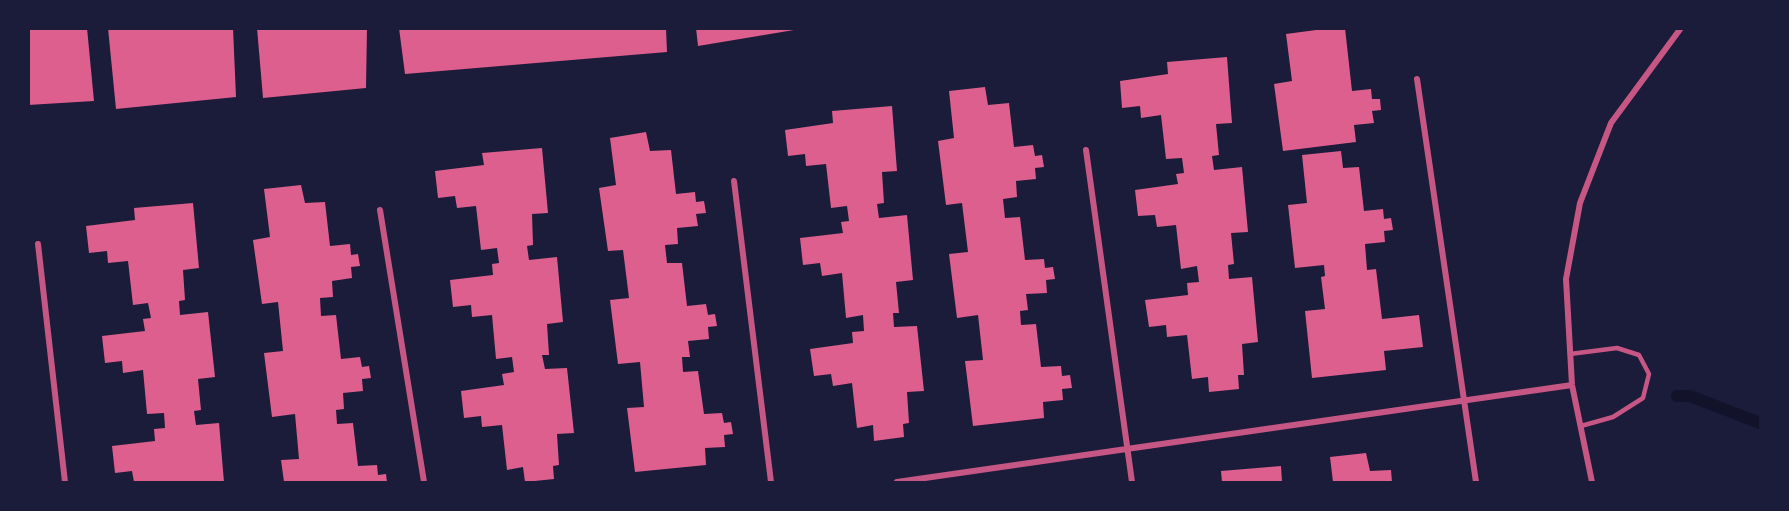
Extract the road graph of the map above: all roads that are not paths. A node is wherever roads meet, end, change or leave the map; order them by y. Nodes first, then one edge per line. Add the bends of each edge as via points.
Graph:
1 (1681, 28) edge
2 (1417, 79) dead end
3 (1086, 150) dead end
4 (734, 181) dead end
5 (380, 210) dead end
6 (38, 244) dead end
7 (1570, 354) junction
8 (1572, 385) junction
9 (1464, 401) junction
10 (1581, 426) junction
11 (1128, 449) junction
12 (65, 483) edge
13 (424, 483) edge
14 (771, 483) edge
15 (897, 483) edge
16 (1132, 483) edge
17 (1476, 483) edge
18 (1592, 483) edge

1 - 7 street via 1611,123 1580,203 1566,279
2 - 9 street
3 - 11 street
4 - 14 street
5 - 13 street
6 - 12 street
7 - 8 street
7 - 10 lane via 1617,348 1640,355 1649,374 1643,398 1612,417
8 - 9 street
8 - 10 street
9 - 11 street
9 - 17 street
10 - 18 street
11 - 15 street
11 - 16 street

